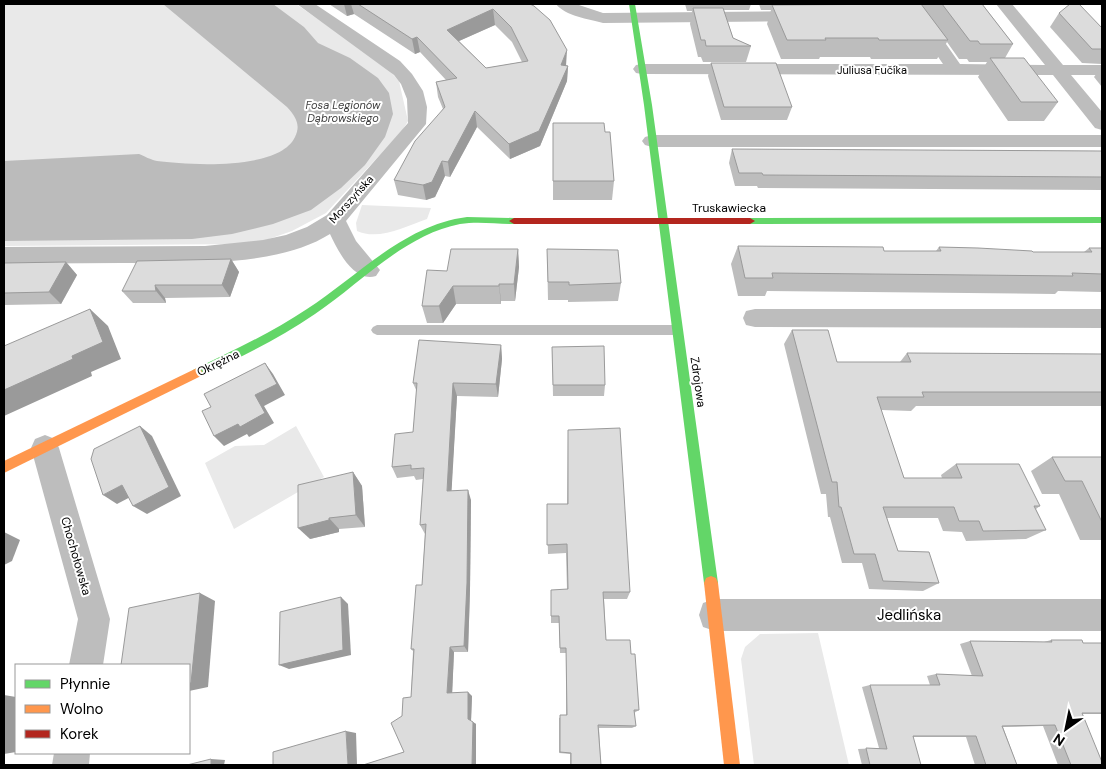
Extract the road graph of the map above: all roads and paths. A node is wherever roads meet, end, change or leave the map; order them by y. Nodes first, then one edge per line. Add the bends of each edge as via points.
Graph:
1 (305, 4) edge
2 (564, 4) edge
3 (1004, 4) edge
4 (633, 10) edge
5 (909, 12) edge
6 (823, 16) edge
7 (642, 69) junction
8 (955, 70) junction
9 (1057, 70) junction
10 (1102, 70) edge
11 (1102, 124) edge
12 (652, 141) junction
13 (1102, 141) edge
14 (335, 220) junction
15 (1102, 220) edge
16 (663, 221) junction
17 (4, 256) edge
18 (368, 270) junction
19 (755, 318) dead end
20 (1102, 319) edge
21 (377, 330) dead end
22 (678, 330) junction
23 (45, 448) junction
24 (4, 467) edge
25 (1102, 615) edge
26 (715, 616) junction
27 (86, 664) edge
28 (732, 765) edge

1 - 14 street, Morszyńska via 404,74 412,86 419,111 417,124
2 - 4 street via 603,18
3 - 9 street
4 - 6 street
4 - 7 street, Zdrojowa
5 - 8 street
7 - 8 street, Juliusa Fučíka
7 - 12 street, Zdrojowa
8 - 9 street, Juliusa Fučíka
9 - 10 street, Juliusa Fučíka
9 - 11 street
12 - 13 street
12 - 16 street, Zdrojowa
14 - 17 street, Morszyńska via 325,228 296,240 245,250 166,255
14 - 18 street via 352,255
15 - 16 street, Truskawiecka
16 - 18 street, Truskawiecka via 462,221 437,226
16 - 22 street, Zdrojowa
18 - 23 street, Okrężna via 305,317 270,337
19 - 20 street
21 - 22 lane
22 - 26 street, Zdrojowa
23 - 24 street, Okrężna
23 - 27 street, Chochołowska via 94,619
25 - 26 street, Jedlińska
26 - 28 street, Zdrojowa

